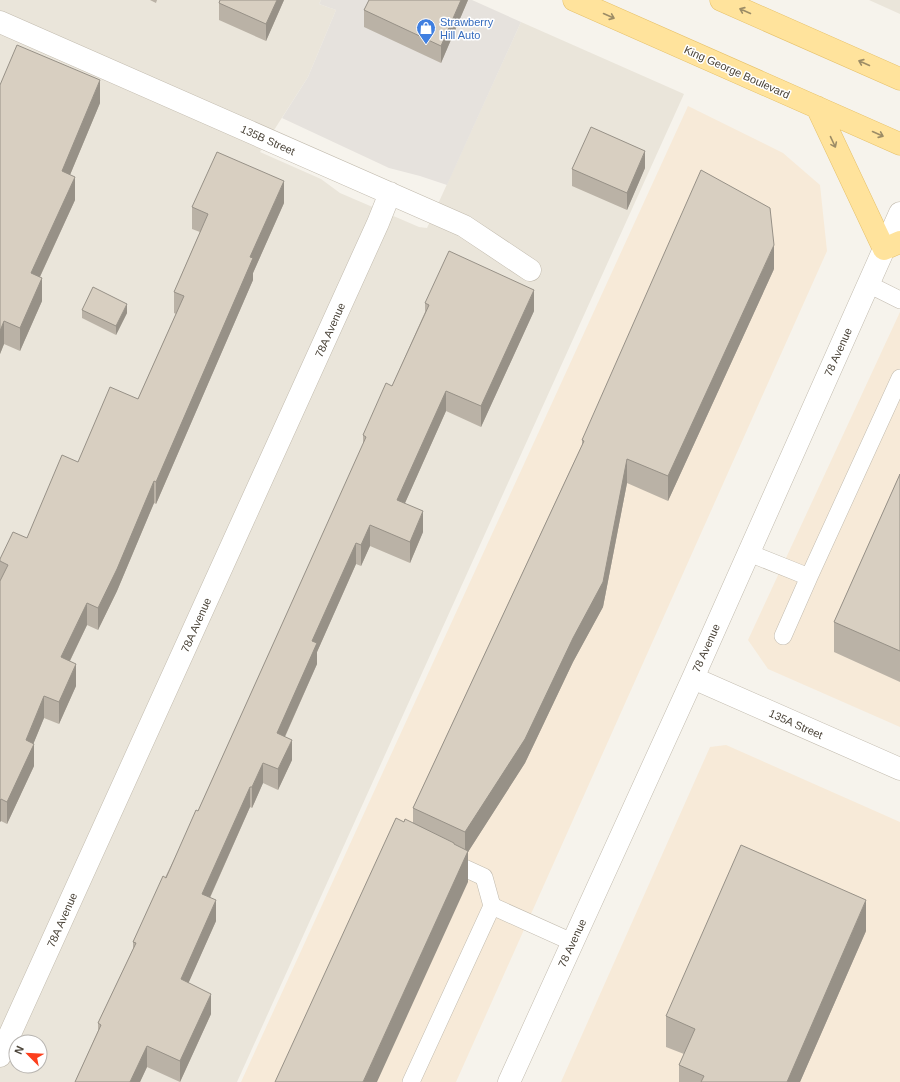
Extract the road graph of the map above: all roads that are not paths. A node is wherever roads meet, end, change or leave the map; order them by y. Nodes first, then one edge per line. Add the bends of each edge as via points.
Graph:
1 (574, 0) edge
2 (722, 0) edge
3 (0, 22) edge
4 (900, 79) edge
5 (817, 107) junction
6 (900, 144) edge
7 (390, 193) junction
8 (900, 213) edge
9 (892, 246) edge
10 (530, 270) dead end
11 (868, 284) junction
12 (900, 300) edge
13 (900, 378) edge
14 (749, 553) junction
15 (808, 577) junction
16 (783, 636) dead end
17 (693, 678) junction
18 (900, 769) edge
19 (434, 854) edge
20 (492, 906) junction
21 (572, 942) junction
22 (0, 1056) edge
23 (411, 1082) edge
24 (509, 1082) edge

1 -> 5 main road, King George Boulevard
4 -> 2 main road
3 - 7 street, 135B Street
5 -> 6 main road, King George Boulevard
5 -> 9 main road
7 - 10 street, 135B Street via 464,226
7 - 22 street, 78A Avenue
8 - 9 street, 78 Avenue
9 - 11 street, 78 Avenue
11 - 12 lane
11 - 14 street, 78 Avenue
13 - 15 lane
14 - 15 lane
14 - 17 street, 78 Avenue
15 - 16 lane
17 - 18 street, 135A Street
17 - 21 street, 78 Avenue
19 - 20 lane via 484,878
20 - 21 lane
20 - 23 lane
21 - 24 street, 78 Avenue

